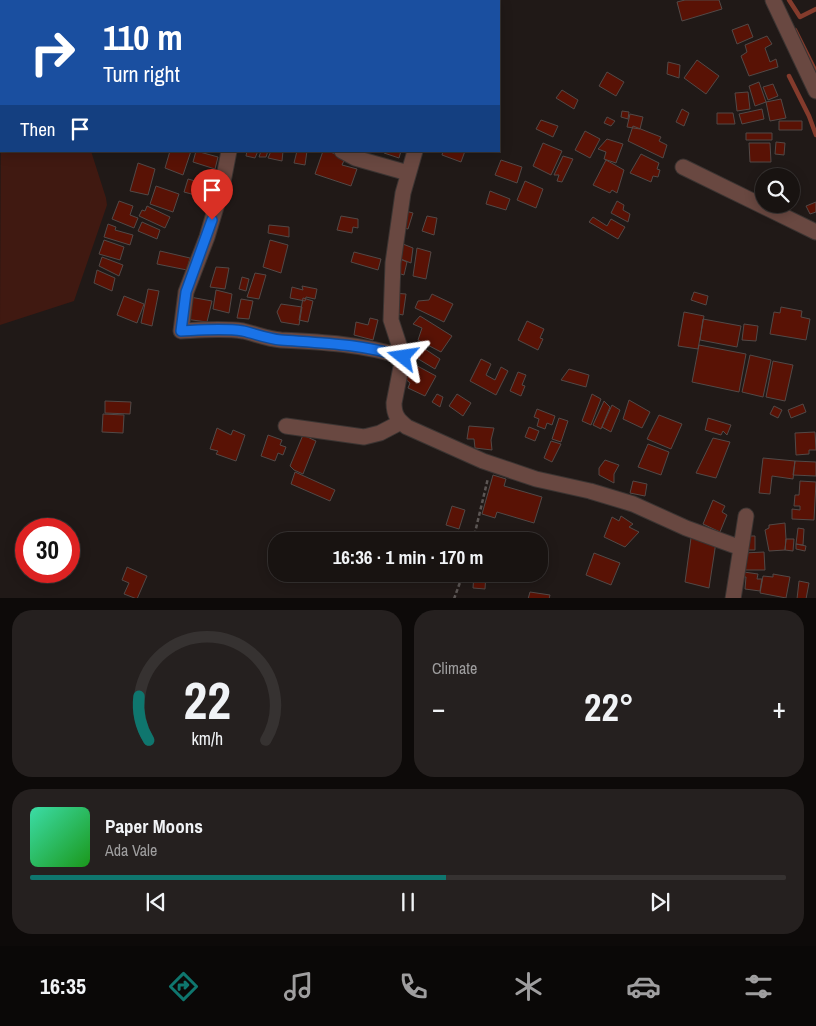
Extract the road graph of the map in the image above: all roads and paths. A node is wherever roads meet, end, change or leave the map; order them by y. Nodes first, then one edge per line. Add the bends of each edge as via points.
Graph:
1 (773, 0) edge
2 (816, 91) edge
3 (229, 152) edge
4 (344, 152) edge
5 (415, 152) edge
6 (683, 168) dead end
7 (408, 172) junction
8 (816, 232) edge
9 (403, 357) junction
10 (401, 422) junction
11 (286, 426) dead end
12 (490, 464) junction
13 (746, 516) dead end
14 (474, 532) edge
15 (741, 548) junction
16 (460, 582) edge
17 (454, 598) edge
18 (733, 598) edge

1 - 2 street
3 - 9 street via 207,237 186,292 181,331 242,331 280,340 352,345
4 - 7 street
5 - 7 street
6 - 8 street
7 - 9 street via 392,263 390,309
9 - 10 street via 394,403
10 - 11 street via 364,437
10 - 12 street
12 - 14 path
12 - 15 street via 633,504
13 - 15 street
15 - 18 street
16 - 17 path

